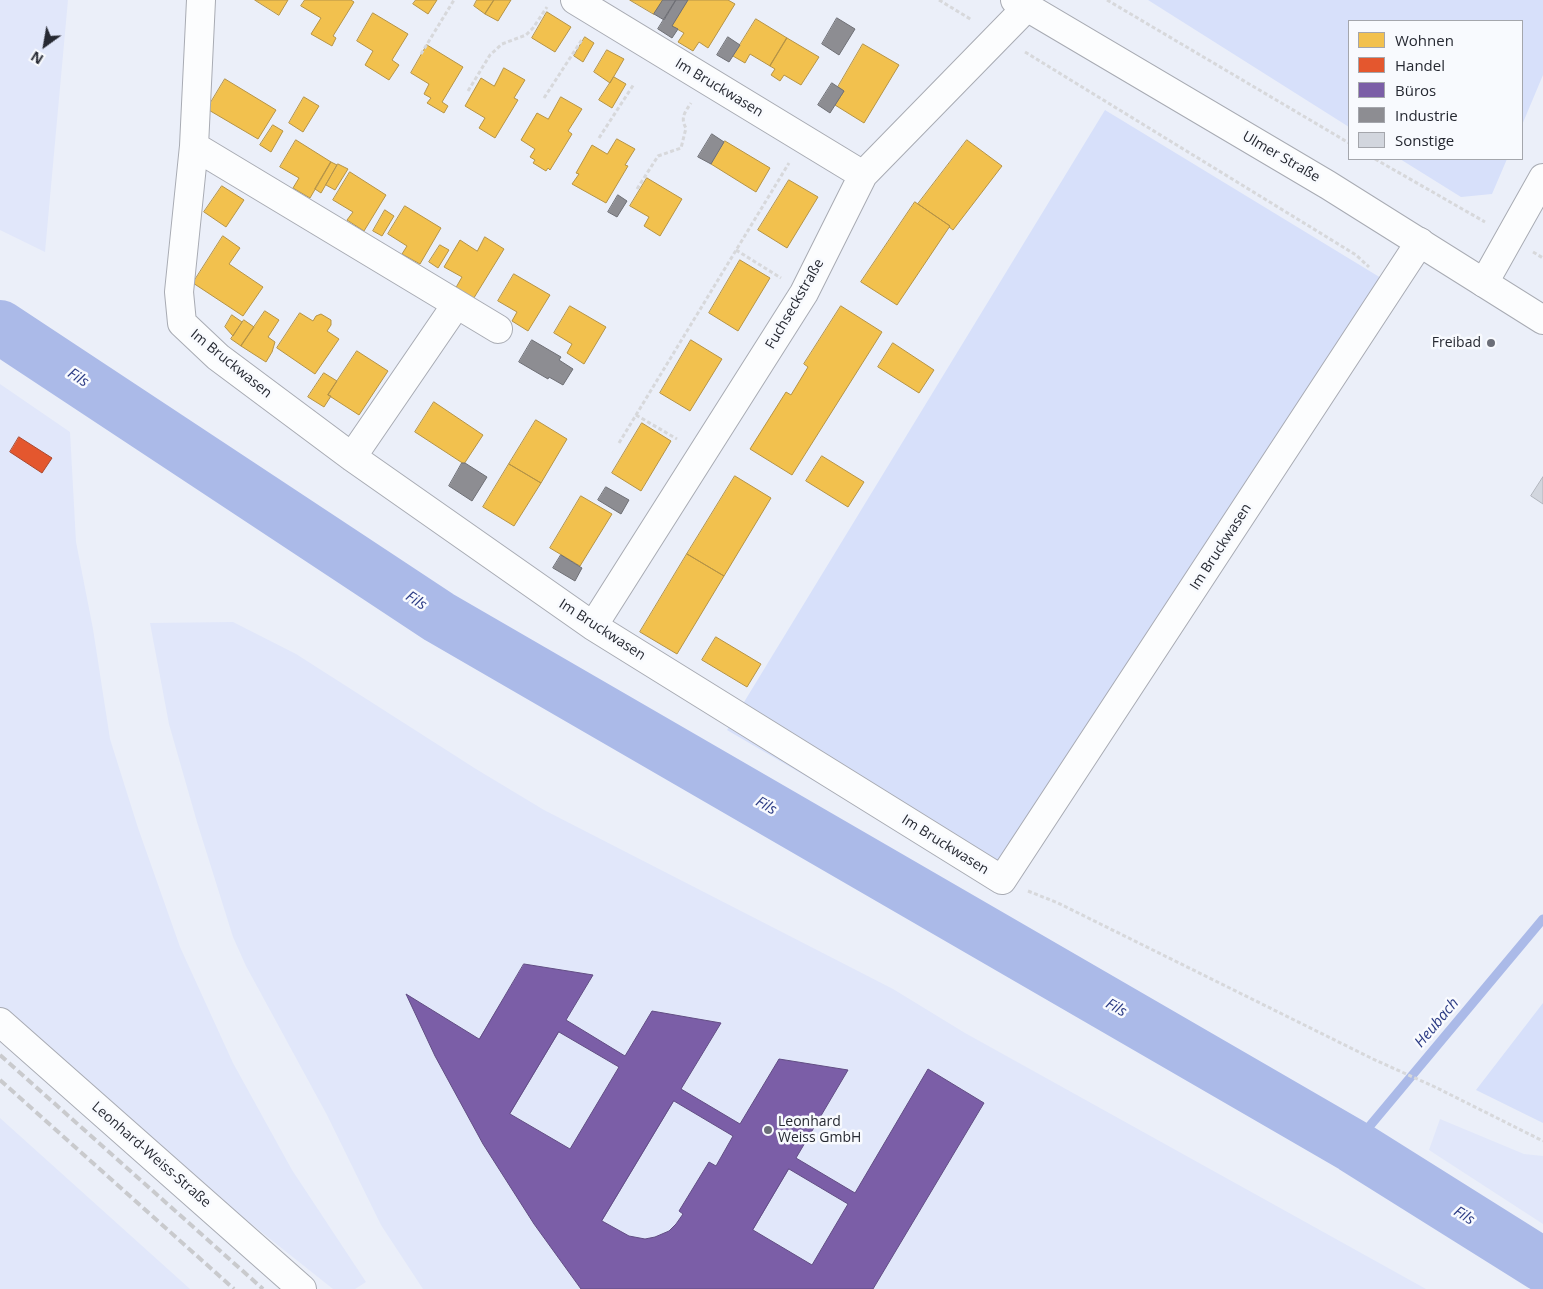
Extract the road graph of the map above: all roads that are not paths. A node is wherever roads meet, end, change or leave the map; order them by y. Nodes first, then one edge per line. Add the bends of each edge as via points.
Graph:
1 (201, 0) edge
2 (575, 0) edge
3 (1021, 4) edge
4 (194, 146) junction
5 (863, 175) junction
6 (1543, 178) edge
7 (1420, 242) junction
8 (1484, 283) junction
9 (456, 305) junction
10 (1543, 320) edge
11 (498, 329) dead end
12 (352, 457) junction
13 (593, 626) junction
14 (0, 1022) edge
15 (302, 1289) edge

1 - 4 street, Im Bruckwasen
2 - 5 street, Im Bruckwasen
3 - 5 street, Fuchseckstraße via 998,36
3 - 7 street, Ulmer Straße via 1328,184
4 - 9 street
4 - 12 street, Im Bruckwasen via 180,292 182,323 218,357
5 - 13 street, Fuchseckstraße via 804,293
6 - 8 street
7 - 8 street, Ulmer Straße
7 - 13 street, Im Bruckwasen via 1002,880
8 - 10 street, Ulmer Straße
9 - 11 street
9 - 12 street
12 - 13 street, Im Bruckwasen
14 - 15 street, Leonhard-Weiss-Straße

